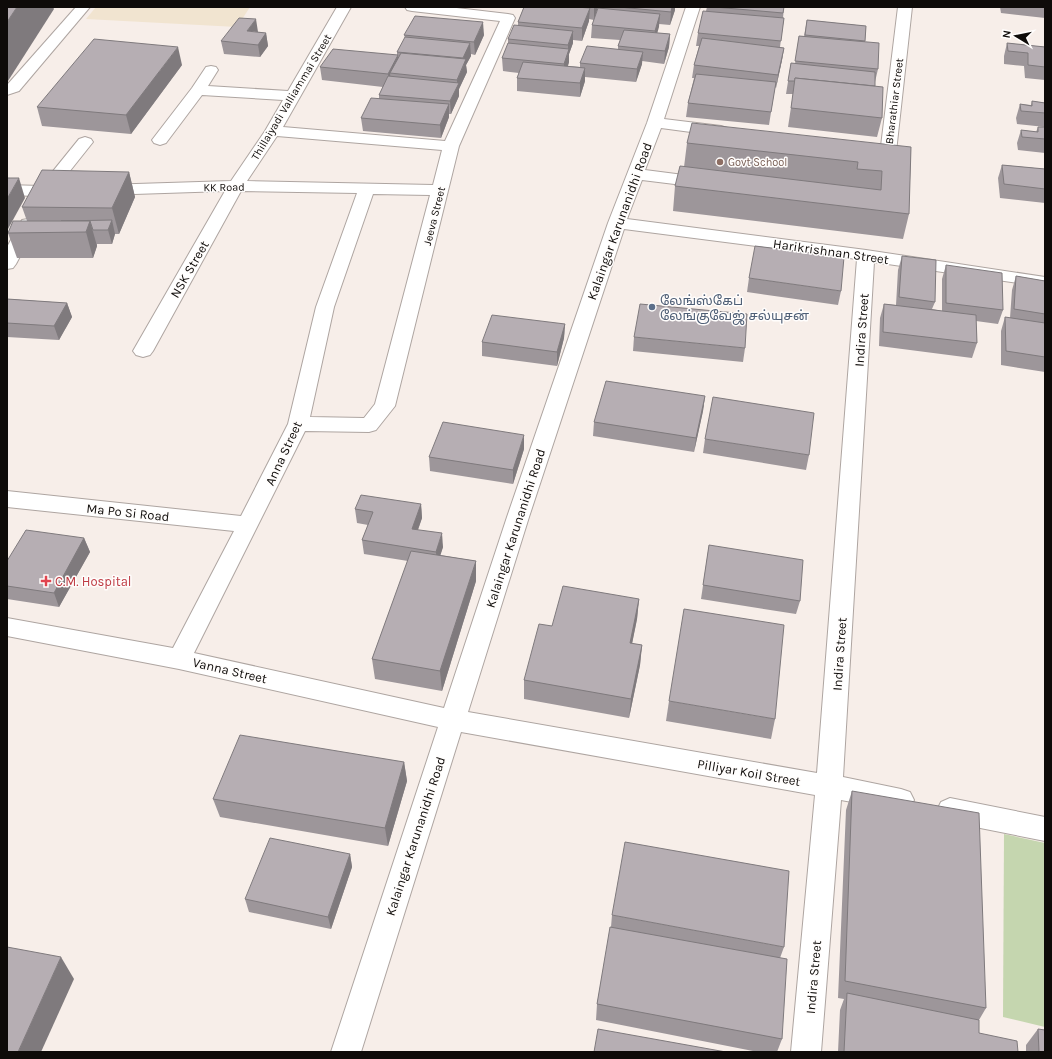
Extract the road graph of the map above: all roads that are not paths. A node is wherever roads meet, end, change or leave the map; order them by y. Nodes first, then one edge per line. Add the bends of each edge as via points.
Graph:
1 (83, 7) edge
2 (344, 7) edge
3 (412, 7) edge
4 (694, 7) edge
5 (905, 7) edge
6 (429, 8) edge
7 (211, 70) dead end
8 (7, 90) edge
9 (198, 90) junction
10 (293, 96) junction
11 (655, 123) junction
12 (273, 131) junction
13 (732, 133) edge
14 (160, 140) dead end
15 (84, 142) dead end
16 (451, 146) junction
17 (849, 147) edge
18 (635, 174) junction
19 (723, 185) edge
20 (236, 186) junction
21 (366, 188) junction
22 (7, 190) edge
23 (441, 190) junction
24 (45, 191) junction
25 (617, 223) junction
26 (866, 255) junction
27 (7, 264) edge
28 (1045, 282) edge
29 (142, 351) dead end
30 (298, 424) junction
31 (7, 499) edge
32 (248, 525) junction
33 (7, 627) edge
34 (179, 659) junction
35 (452, 720) junction
36 (830, 786) junction
37 (1045, 829) edge
38 (346, 1052) edge
39 (806, 1052) edge

1 - 8 street via 14,88
2 - 10 street, Thillaiyadi Valliammai Street
3 - 6 street
4 - 11 street, Kalaingar Karunanidhi Road
5 - 17 street, Bharathiar Street via 888,152
6 - 16 street, Jeeva Street via 508,18
7 - 9 street
9 - 10 street
9 - 14 street
10 - 12 street, Thillaiyadi Valliammai Street
11 - 13 street
11 - 18 street, Kalaingar Karunanidhi Road
12 - 16 street
12 - 20 street, Thillaiyadi Valliammai Street
15 - 24 street
16 - 23 street, Jeeva Street
18 - 19 street
18 - 25 street, Kalaingar Karunanidhi Road
20 - 21 street, KK Road
20 - 24 street, KK Road
20 - 29 street, NSK Street
21 - 23 street, KK Road
21 - 30 street, Anna Street via 325,307
22 - 24 street, KK Road
23 - 30 street, Jeeva Street via 385,406 369,425
24 - 27 street
25 - 26 street, Harikrishnan Street
25 - 35 street, Kalaingar Karunanidhi Road
26 - 28 street, Harikrishnan Street
26 - 36 street, Indira Street
30 - 32 street, Anna Street
31 - 32 street, Ma Po Si Road
32 - 34 street, Anna Street
33 - 34 street, Vanna Street
34 - 35 street, Vanna Street
35 - 36 street, Pilliyar Koil Street
35 - 38 street, Kalaingar Karunanidhi Road
36 - 37 street, Pilliyar Koil Street
36 - 39 street, Indira Street

